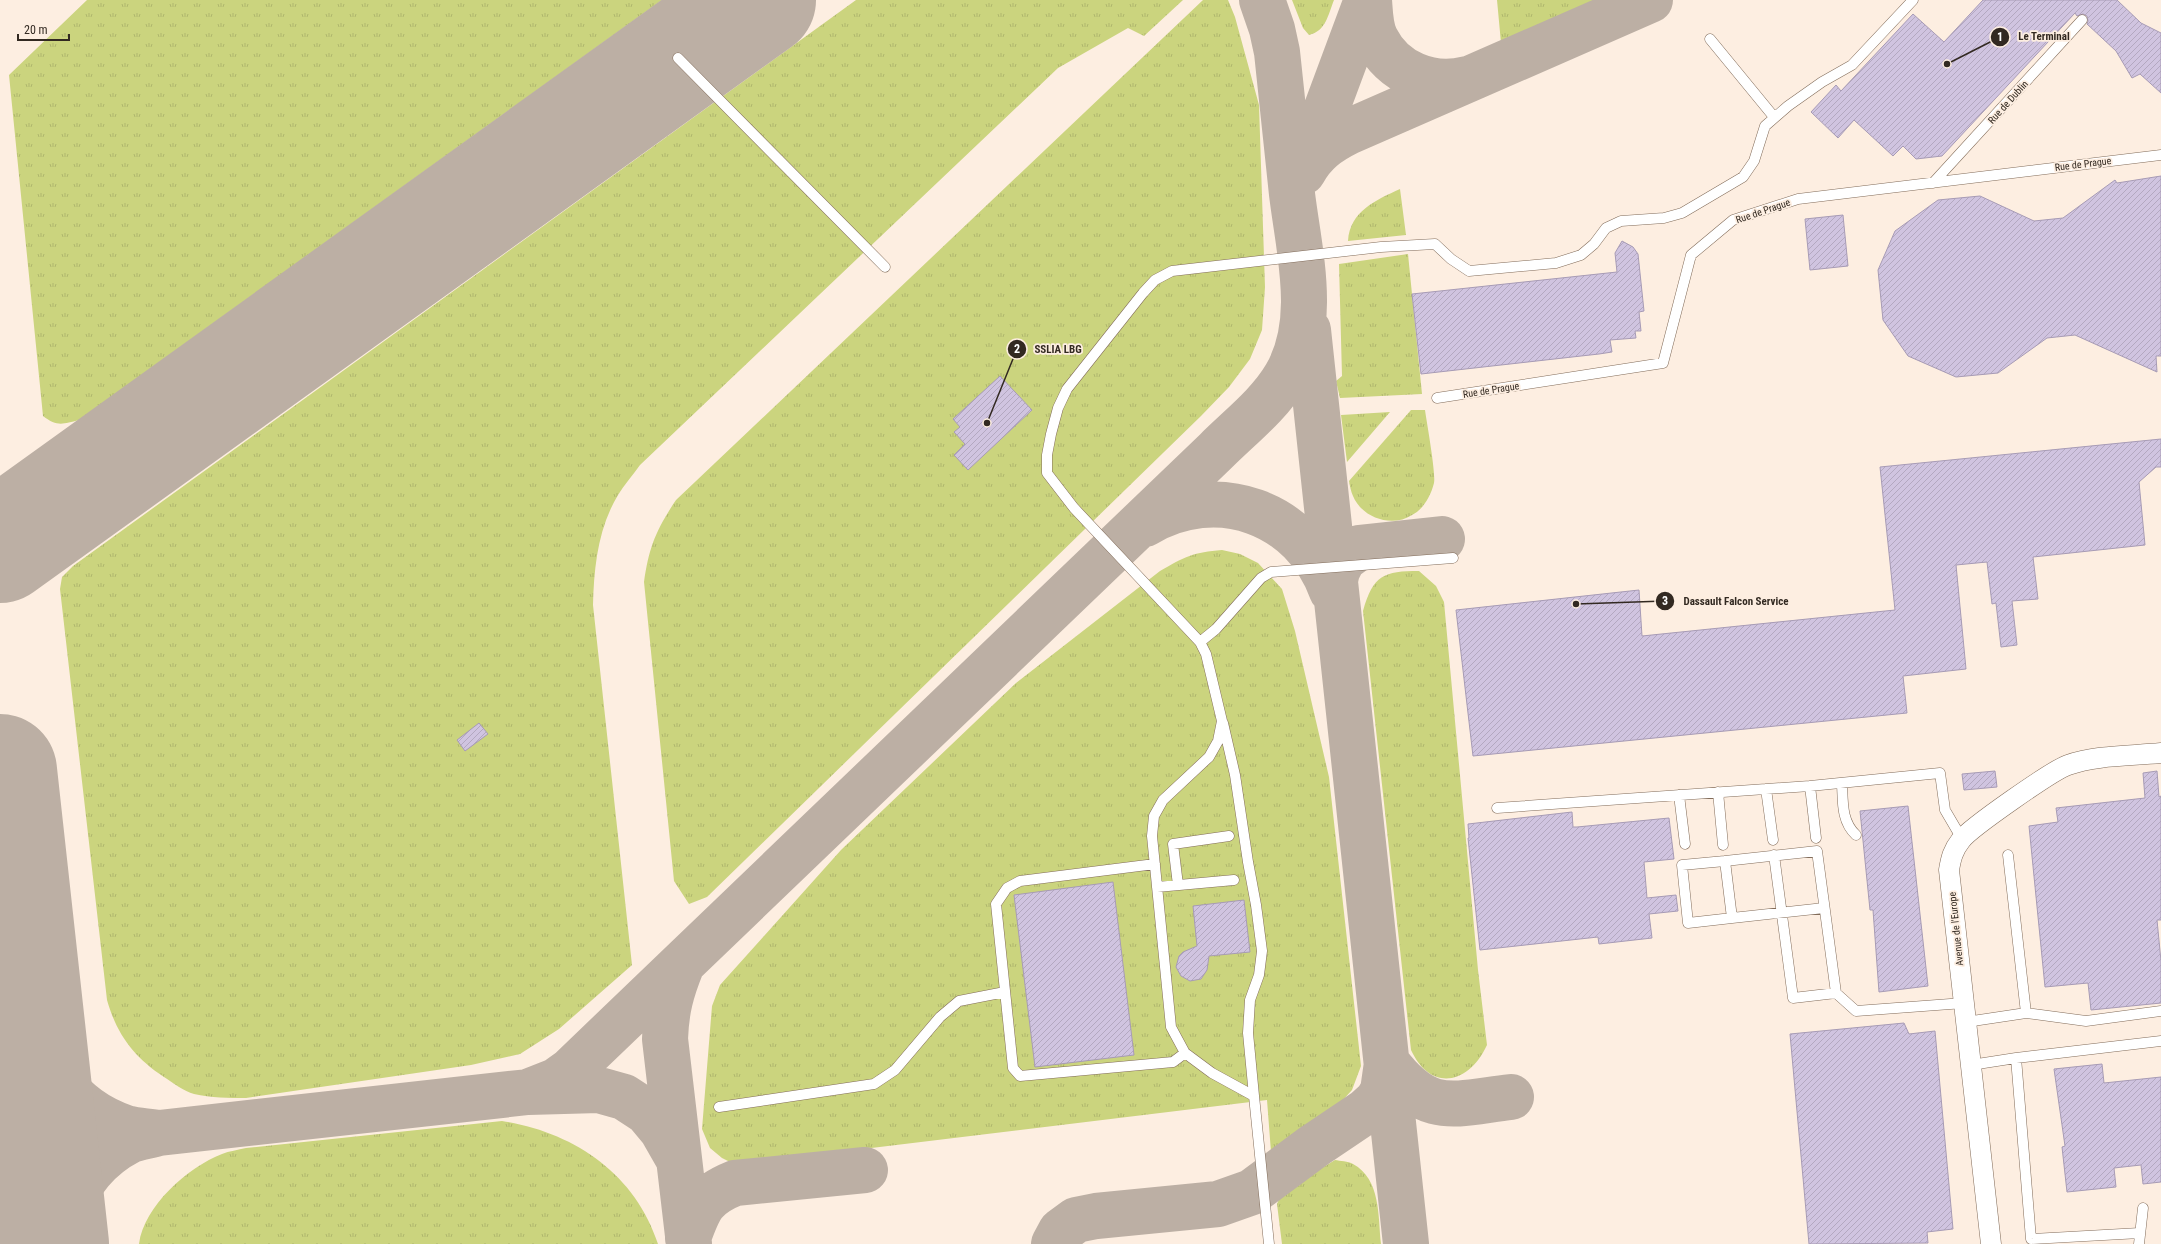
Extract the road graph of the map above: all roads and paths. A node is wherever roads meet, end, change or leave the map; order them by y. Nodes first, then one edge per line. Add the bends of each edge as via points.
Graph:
1 (1913, 0) edge
2 (2082, 20) dead end
3 (1710, 39) dead end
4 (678, 58) dead end
5 (1774, 117) junction
6 (2161, 155) edge
7 (1933, 183) junction
8 (885, 268) dead end
9 (1437, 398) dead end
10 (1454, 558) dead end
11 (1200, 642) junction
12 (1222, 721) junction
13 (2161, 753) edge
14 (1842, 783) junction
15 (1810, 786) junction
16 (1766, 789) junction
17 (1718, 792) junction
18 (1678, 795) junction
19 (1497, 808) dead end
20 (1856, 835) dead end
21 (1229, 836) dead end
22 (1816, 838) dead end
23 (1962, 839) junction
24 (1773, 840) dead end
25 (1685, 844) dead end
26 (1723, 845) dead end
27 (1774, 855) junction
28 (2008, 855) dead end
29 (1725, 861) junction
30 (1155, 864) junction
31 (1234, 880) dead end
32 (1178, 884) junction
33 (1157, 886) junction
34 (1824, 908) junction
35 (1781, 913) junction
36 (1732, 918) junction
37 (1005, 992) junction
38 (1836, 993) junction
39 (2161, 1011) edge
40 (1965, 1013) junction
41 (2026, 1013) junction
42 (2161, 1041) edge
43 (1185, 1053) junction
44 (2016, 1058) junction
45 (1971, 1065) junction
46 (1254, 1096) junction
47 (719, 1107) dead end
48 (2143, 1208) dead end
49 (2140, 1233) junction
50 (1269, 1244) edge
51 (1991, 1244) edge
52 (2139, 1244) edge

1 - 5 lane via 1852,65 1822,82
2 - 7 lane, Rue de Dublin
3 - 5 lane
4 - 8 lane
5 - 11 lane via 1765,126 1754,161 1743,177 1682,213 1664,218 1621,221 1606,228 1594,244 1580,255 1556,263 1469,271 1435,244 1381,247 1172,271 1155,280 1068,389 1058,408 1051,434 1046,473 1074,508
6 - 7 lane, Rue de Prague
7 - 9 lane, Rue de Prague via 1798,199 1733,220 1691,255 1663,363
10 - 11 lane via 1271,572 1261,578 1216,629
11 - 12 lane via 1206,654
12 - 30 lane via 1218,741 1209,757 1163,800 1154,816 1152,836
12 - 46 lane via 1236,775 1262,951 1259,975 1250,1000 1248,1033
13 - 23 street, Avenue de l'Europe via 2089,760 2067,765
14 - 15 lane
14 - 20 lane via 1845,819 1850,830
14 - 23 lane via 1940,773 1945,810
15 - 16 lane
15 - 22 lane
16 - 17 lane
16 - 24 lane
17 - 18 lane
17 - 26 lane
18 - 19 lane
18 - 25 lane
21 - 32 lane via 1173,844
23 - 40 street, Avenue de l'Europe via 1951,854 1949,870
27 - 29 lane
27 - 34 lane via 1818,851
27 - 35 lane
28 - 41 lane
29 - 36 lane
29 - 36 lane via 1682,865 1688,923
30 - 33 lane
30 - 37 lane via 1020,881 1007,888 996,904
31 - 32 lane
32 - 33 lane
33 - 43 lane via 1171,1027
34 - 35 lane
34 - 38 lane
35 - 36 lane
35 - 38 lane via 1793,998
37 - 43 lane via 1013,1068 1020,1076 1173,1062
37 - 47 lane via 959,1001 940,1017 895,1070 874,1084
38 - 40 lane via 1856,1011
39 - 41 lane via 2086,1021
40 - 41 lane
40 - 45 street, Avenue de l'Europe
42 - 44 lane
43 - 46 lane via 1212,1073
44 - 45 lane
44 - 49 lane via 2032,1239
45 - 51 street, Avenue de l'Europe
46 - 50 lane
48 - 49 lane
49 - 52 lane

